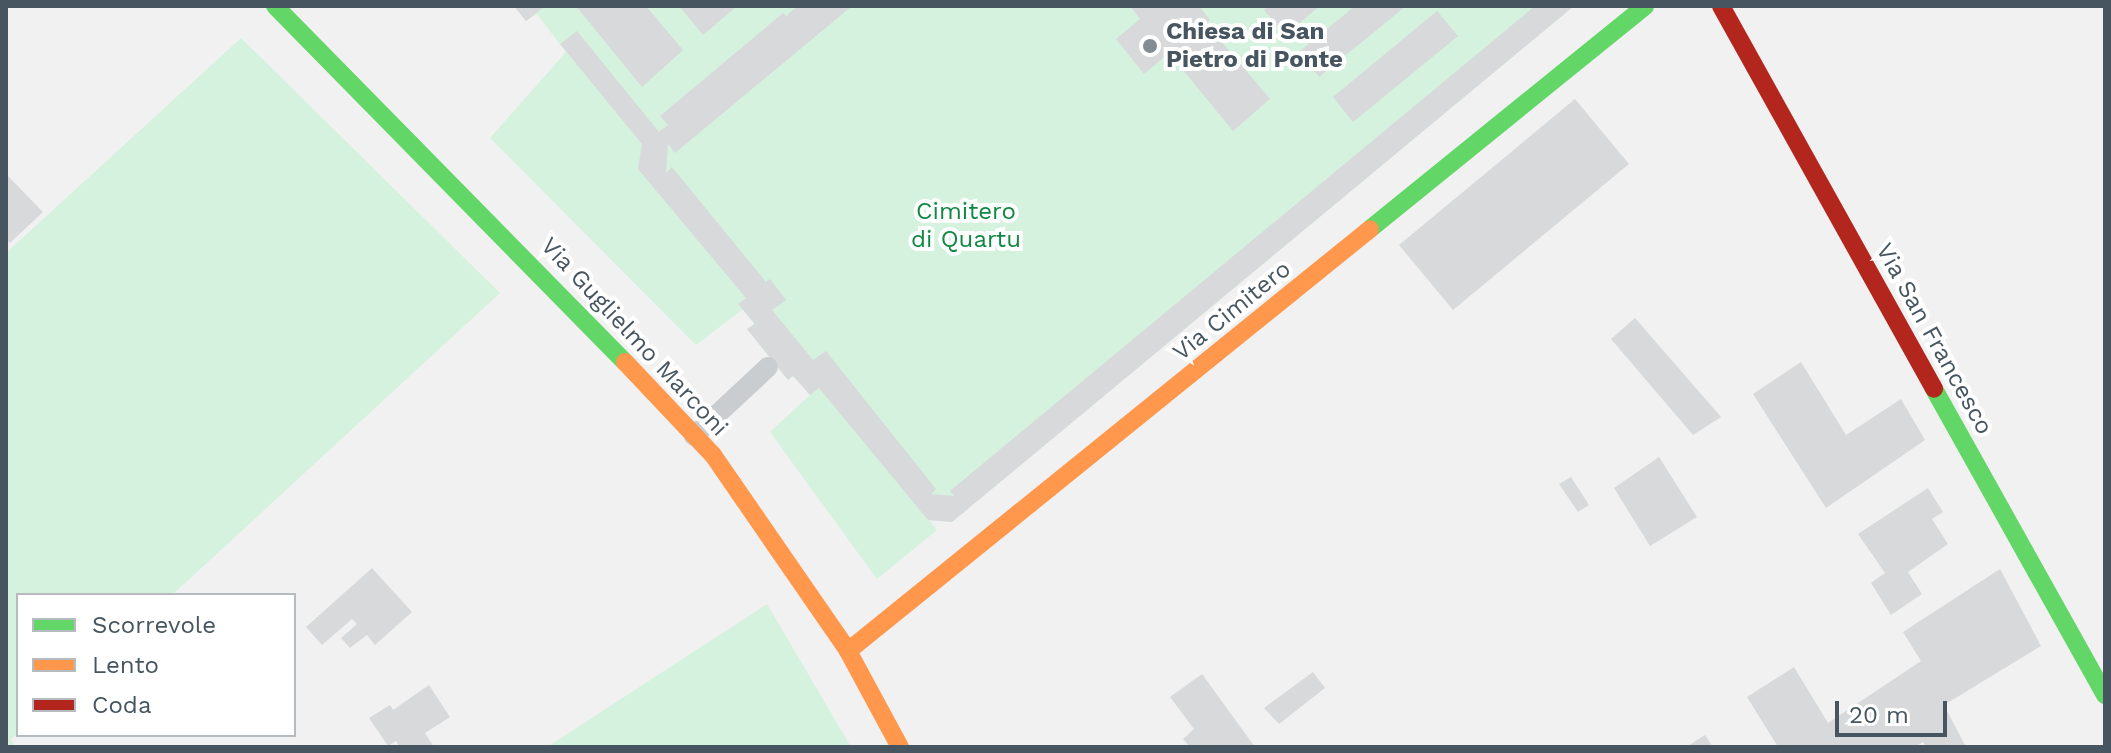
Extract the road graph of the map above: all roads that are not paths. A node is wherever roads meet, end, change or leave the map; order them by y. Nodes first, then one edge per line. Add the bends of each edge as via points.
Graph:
1 (275, 6) edge
2 (1645, 6) edge
3 (1721, 6) edge
4 (768, 367) dead end
5 (694, 436) junction
6 (848, 651) junction
7 (2105, 695) edge
8 (900, 747) edge

1 - 5 street, Via Guglielmo Marconi via 473,202
2 - 6 street, Via Cimitero
3 - 7 street, Via San Francesco
4 - 5 lane
5 - 6 street, Via Guglielmo Marconi
6 - 8 street, Via Guglielmo Marconi

